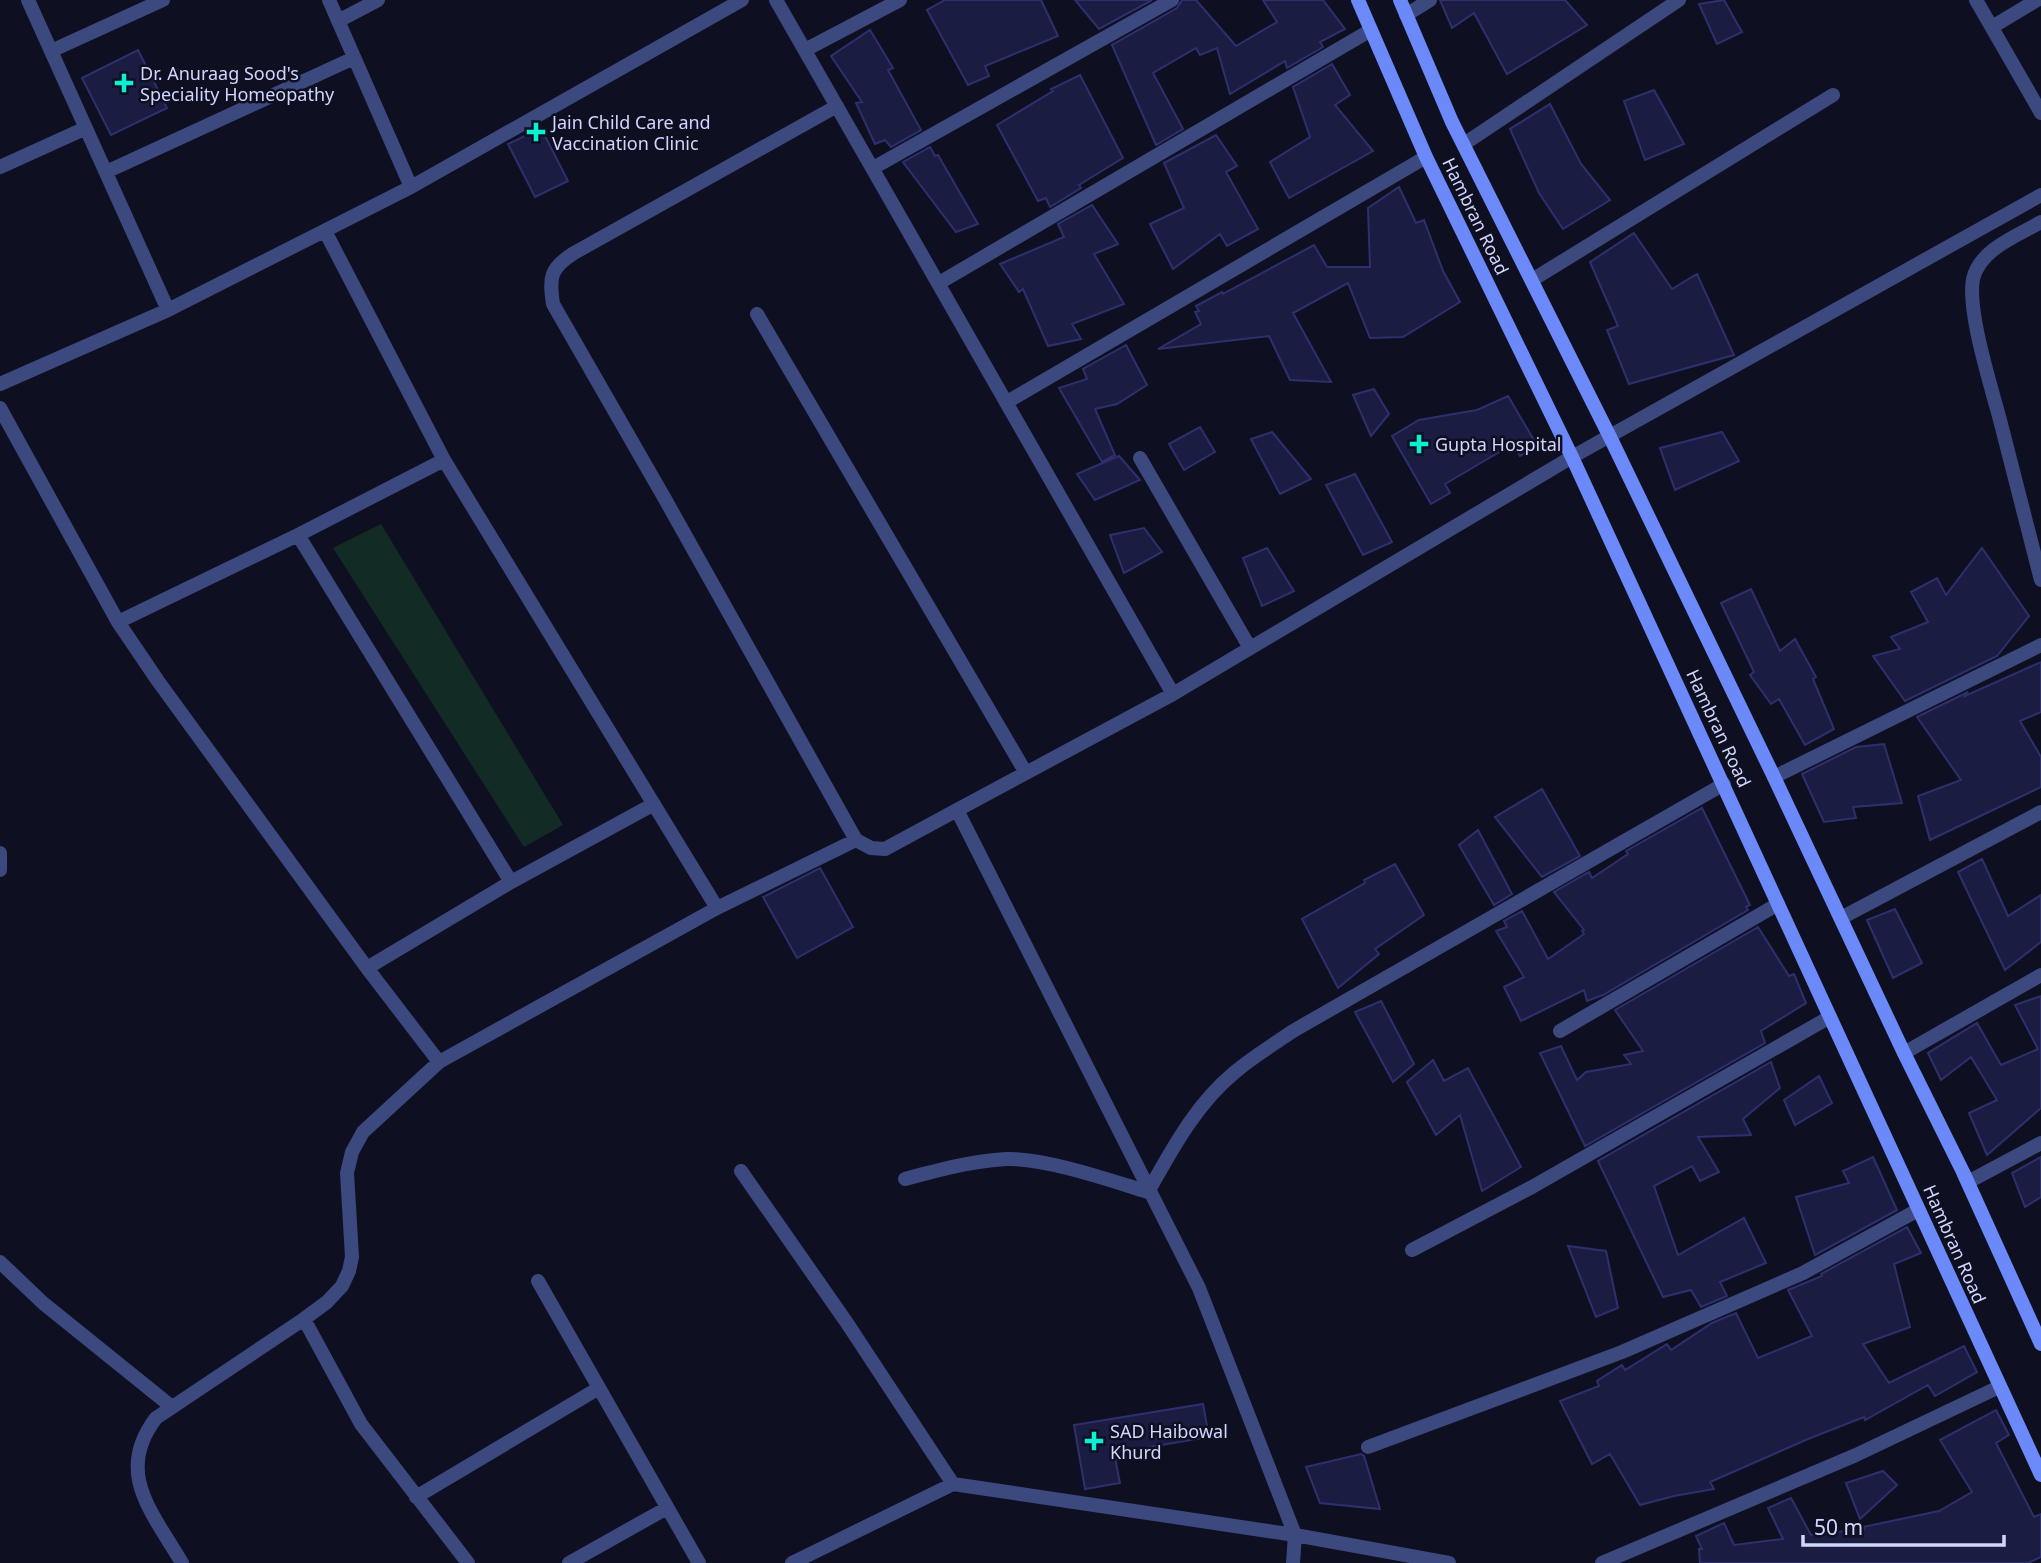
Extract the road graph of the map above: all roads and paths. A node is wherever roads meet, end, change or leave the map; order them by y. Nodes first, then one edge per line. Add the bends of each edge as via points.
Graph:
1 (28, 0) edge
2 (163, 0) edge
3 (329, 0) edge
4 (378, 0) edge
5 (742, 0) edge
6 (776, 0) edge
7 (900, 0) edge
8 (1172, 0) edge
9 (1358, 0) edge
10 (1399, 0) edge
11 (1430, 0) edge
12 (1679, 0) edge
13 (1976, 0) edge
14 (2037, 0) edge
15 (1406, 15) junction
16 (338, 21) junction
17 (1992, 27) junction
18 (1371, 30) junction
19 (805, 50) junction
20 (51, 51) junction
21 (354, 58) junction
22 (1833, 95) dead end
23 (837, 106) junction
24 (2041, 113) edge
25 (86, 128) junction
26 (1464, 144) junction
27 (1426, 157) junction
28 (0, 167) edge
29 (873, 168) junction
30 (106, 173) junction
31 (411, 187) junction
32 (2041, 195) edge
33 (2041, 222) edge
34 (325, 231) junction
35 (1532, 280) junction
36 (939, 283) junction
37 (169, 310) junction
38 (757, 314) dead end
39 (0, 384) edge
40 (1007, 402) junction
41 (0, 408) edge
42 (1610, 437) junction
43 (1572, 457) junction
44 (1140, 458) dead end
45 (444, 460) junction
46 (298, 535) junction
47 (2041, 580) edge
48 (118, 622) junction
49 (2041, 645) edge
50 (1250, 648) junction
51 (1174, 694) junction
52 (1026, 773) junction
53 (1774, 777) junction
54 (1724, 783) junction
55 (654, 804) junction
56 (957, 810) junction
57 (2041, 812) edge
58 (856, 840) junction
59 (0, 853) edge
60 (0, 870) edge
61 (511, 882) junction
62 (1777, 904) junction
63 (717, 908) junction
64 (1841, 918) junction
65 (367, 968) junction
66 (2041, 975) edge
67 (1830, 1017) junction
68 (1560, 1031) dead end
69 (1904, 1053) junction
70 (439, 1062) junction
71 (2041, 1143) edge
72 (741, 1171) dead end
73 (905, 1179) dead end
74 (1968, 1182) junction
75 (1148, 1192) junction
76 (1918, 1210) junction
77 (1412, 1250) dead end
78 (0, 1262) edge
79 (538, 1282) dead end
80 (304, 1319) junction
81 (2041, 1344) edge
82 (1999, 1387) junction
83 (599, 1388) junction
84 (172, 1407) junction
85 (1368, 1447) dead end
86 (2041, 1475) edge
87 (953, 1484) junction
88 (416, 1497) junction
89 (667, 1508) junction
90 (1295, 1535) junction
91 (182, 1563) edge
92 (468, 1563) edge
93 (569, 1563) edge
94 (699, 1563) edge
95 (792, 1563) edge
96 (1293, 1563) edge
97 (1449, 1563) edge
98 (1602, 1563) edge

1 - 20 street
2 - 20 street
3 - 16 street
4 - 16 street
5 - 31 street
6 - 19 street
7 - 19 street
8 - 29 street
9 - 18 main road, Hambran Road
10 - 15 main road, Hambran Road
11 - 15 street
12 - 26 street
13 - 17 street
14 - 17 street
15 - 26 main road, Hambran Road
16 - 21 street
17 - 24 street
18 - 27 main road, Hambran Road
18 - 36 street
19 - 23 street
20 - 25 street
21 - 30 street
21 - 31 street
22 - 35 street
23 - 29 street
23 - 58 street via 574,253 554,270 550,283 553,304
25 - 28 street
25 - 30 street
26 - 35 main road, Hambran Road
27 - 40 street
27 - 43 main road, Hambran Road
29 - 36 street
30 - 37 street
31 - 34 street
32 - 42 street
33 - 47 street via 1994,249 1973,279 1982,354
34 - 37 street
34 - 45 street
35 - 42 main road, Hambran Road
36 - 40 street
37 - 39 street
38 - 52 street
40 - 51 street
41 - 48 street
42 - 43 street
42 - 53 main road, Hambran Road
43 - 50 street
43 - 54 main road, Hambran Road
44 - 50 street
45 - 46 street
45 - 55 street
46 - 48 street
46 - 61 street
48 - 65 street
49 - 53 street
50 - 51 street
51 - 52 street
52 - 56 street
53 - 64 main road, Hambran Road
54 - 62 main road, Hambran Road
54 - 75 street via 1293,1031 1244,1065 1200,1108
55 - 61 street
55 - 63 street
56 - 58 street via 885,849
56 - 75 street
57 - 64 street
58 - 63 street
59 - 60 street
61 - 65 street
62 - 67 main road, Hambran Road
62 - 68 street
63 - 70 street
64 - 69 main road, Hambran Road
65 - 70 street
66 - 69 street
67 - 76 main road, Hambran Road
67 - 77 street via 1532,1188
69 - 74 main road, Hambran Road
70 - 80 street via 363,1132 352,1152 347,1172 349,1271 327,1302
71 - 74 street
72 - 87 street
73 - 75 street via 982,1161 1026,1160
74 - 81 main road, Hambran Road
75 - 90 street via 1199,1288
76 - 82 main road, Hambran Road
76 - 85 street via 1803,1273 1622,1352
78 - 84 street via 43,1303
79 - 83 street
80 - 84 street
80 - 88 street via 361,1424
82 - 86 main road, Hambran Road
82 - 98 street via 1856,1455
83 - 88 street
83 - 89 street
84 - 91 street via 145,1433 138,1449 137,1474 146,1500
87 - 90 street
87 - 95 street
88 - 92 street
89 - 93 street
89 - 94 street
90 - 96 street
90 - 97 street

